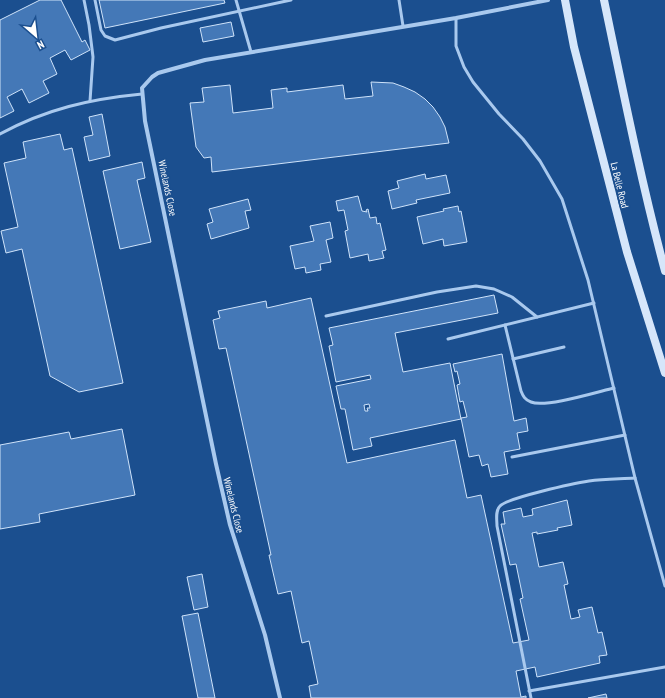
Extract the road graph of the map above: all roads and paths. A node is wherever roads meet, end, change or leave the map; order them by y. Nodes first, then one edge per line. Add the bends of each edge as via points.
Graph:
1 (84, 0) edge
2 (95, 0) edge
3 (236, 0) edge
4 (291, 0) edge
5 (399, 0) edge
6 (548, 0) edge
7 (565, 0) edge
8 (604, 0) edge
9 (239, 11) junction
10 (456, 18) junction
11 (403, 26) junction
12 (251, 52) junction
13 (142, 94) junction
14 (90, 101) junction
15 (0, 134) edge
16 (665, 271) edge
17 (594, 303) junction
18 (326, 316) dead end
19 (537, 317) junction
20 (505, 325) junction
21 (448, 339) dead end
22 (564, 347) dead end
23 (513, 358) junction
24 (665, 373) edge
25 (614, 388) junction
26 (625, 435) junction
27 (512, 457) dead end
28 (635, 478) junction
29 (665, 586) edge
30 (665, 667) edge
31 (530, 691) junction
32 (280, 698) edge
33 (531, 698) edge

1 - 14 lane via 93,57
2 - 9 lane via 101,30 105,36 116,40
3 - 9 lane
4 - 9 lane
5 - 11 lane
6 - 10 street
7 - 24 main road, La Belle Road via 574,47 627,252
8 - 16 main road via 635,151
9 - 12 lane
10 - 11 street
10 - 17 lane via 456,46 464,67 473,82 540,161 562,199
11 - 12 street
12 - 13 street via 205,60 158,73 142,88
13 - 14 lane
13 - 32 street, Winelands Close via 145,121 228,517 265,635
14 - 15 lane via 56,109
17 - 19 lane
17 - 25 lane
18 - 19 lane via 476,286 494,289 512,297
19 - 20 lane
20 - 21 lane
20 - 23 lane
22 - 23 lane
23 - 25 lane via 520,391 525,399 532,402 556,401
25 - 26 lane
26 - 27 lane
26 - 28 lane
28 - 29 lane
28 - 31 lane via 590,481 518,497 498,507 497,526
30 - 31 lane
31 - 33 lane

